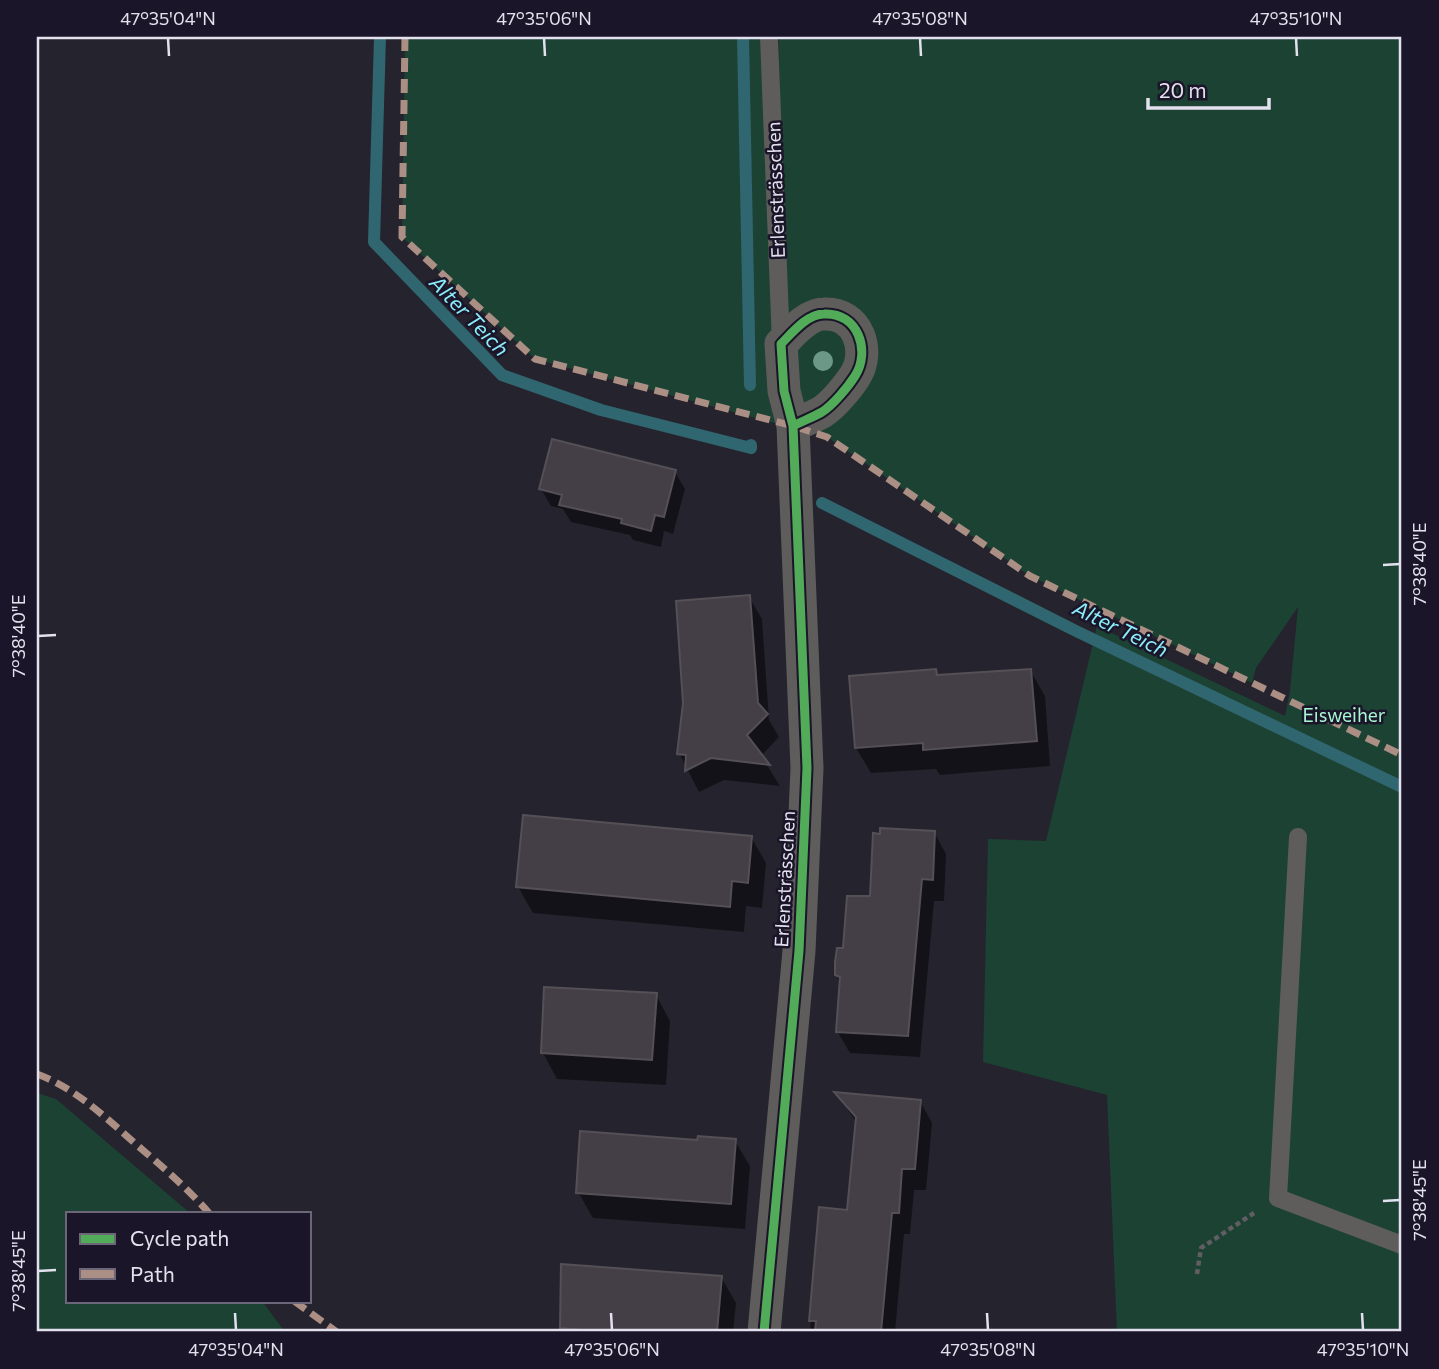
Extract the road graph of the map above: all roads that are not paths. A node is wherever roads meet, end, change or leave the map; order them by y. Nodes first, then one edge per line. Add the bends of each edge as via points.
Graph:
1 (769, 37) edge
2 (781, 344) junction
3 (793, 426) junction
4 (1298, 837) dead end
5 (1402, 1245) edge
6 (764, 1332) edge

1 - 2 lane, Erlensträsschen
2 - 3 street, Erlensträsschen
2 - 3 street via 799,325 822,313 851,323 862,340 855,376 824,411
3 - 6 street, Erlensträsschen via 807,768 799,951
4 - 5 lane via 1278,1198

